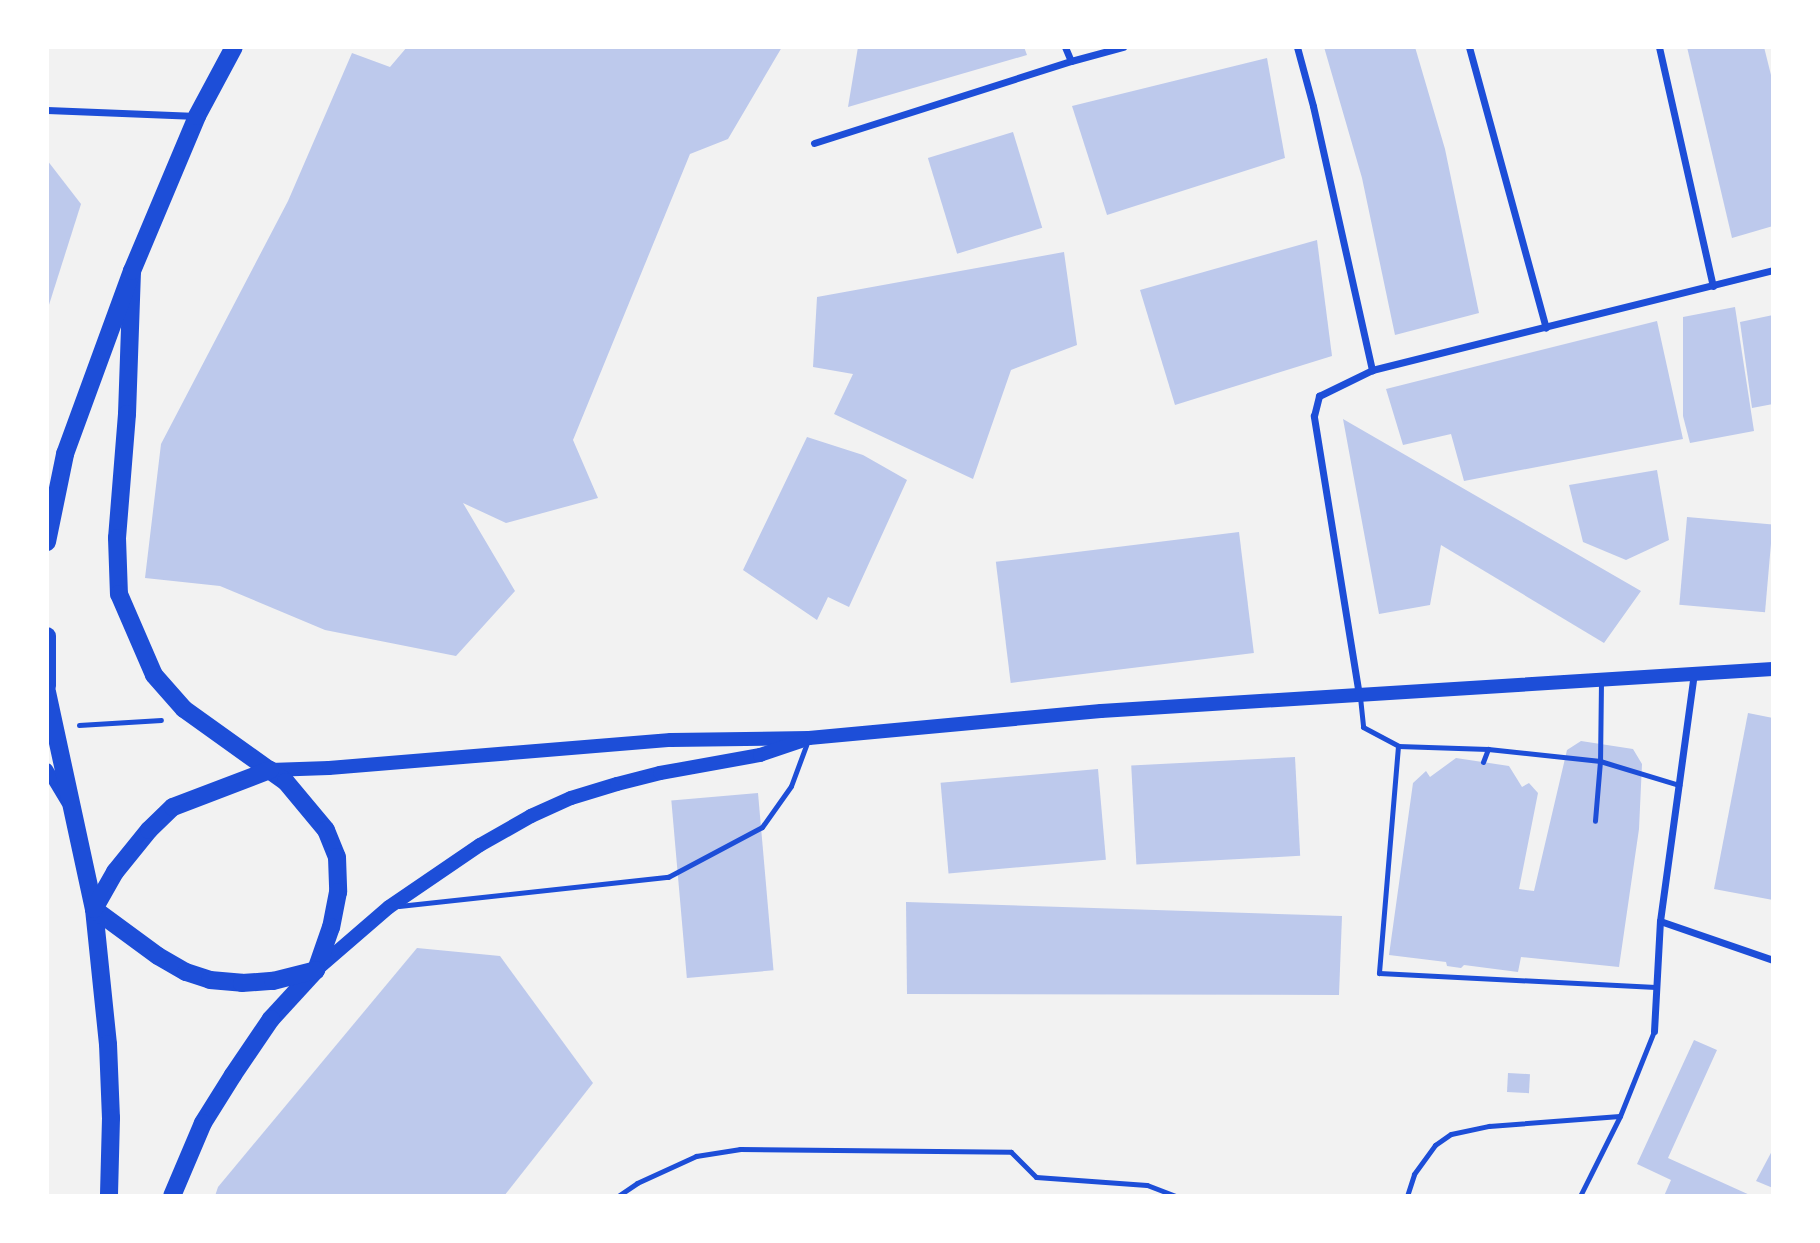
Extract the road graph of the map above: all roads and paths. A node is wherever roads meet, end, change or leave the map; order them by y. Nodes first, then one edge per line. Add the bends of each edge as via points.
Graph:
1 (233, 47) edge
2 (1065, 47) edge
3 (1123, 47) edge
4 (1297, 47) edge
5 (1469, 47) edge
6 (1659, 47) edge
7 (1071, 61) junction
8 (47, 110) edge
9 (197, 117) junction
10 (814, 143) dead end
11 (1773, 270) edge
12 (132, 271) junction
13 (1713, 286) junction
14 (1546, 328) junction
15 (1372, 370) junction
16 (47, 542) edge
17 (47, 636) edge
18 (1773, 669) edge
19 (1694, 673) junction
20 (1601, 679) junction
21 (47, 685) edge
22 (47, 692) edge
23 (1359, 695) junction
24 (184, 709) junction
25 (55, 726) junction
26 (809, 738) junction
27 (1398, 746) junction
28 (1488, 749) junction
29 (1600, 761) junction
30 (1483, 762) dead end
31 (47, 769) edge
32 (270, 770) junction
33 (1680, 785) junction
34 (71, 809) junction
35 (1595, 821) dead end
36 (389, 907) junction
37 (94, 909) junction
38 (1660, 921) junction
39 (1773, 960) edge
40 (316, 970) junction
41 (1656, 987) junction
42 (1654, 1031) joint
43 (1620, 1116) junction
44 (109, 1196) edge
45 (172, 1196) edge
46 (618, 1196) edge
47 (1175, 1196) edge
48 (1407, 1196) edge
49 (1580, 1196) edge

1 - 9 main road
2 - 7 street
3 - 7 street
4 - 15 street
5 - 14 street
6 - 13 street
7 - 10 street
8 - 9 street
9 - 12 main road
11 - 13 street
12 - 16 main road via 65,454
12 - 24 main road via 117,538 119,594 154,675
13 - 14 street
14 - 15 street
15 - 23 street via 1319,396 1314,416
17 - 21 main road
18 - 19 main road
19 - 20 main road
19 - 33 street
20 - 23 main road
20 - 29 lane
22 - 25 main road
23 - 26 main road via 1087,712
23 - 27 lane via 1363,727
24 - 25 path via 157,722
24 - 32 main road
25 - 34 main road
26 - 32 main road via 671,740
26 - 36 main road via 760,755 660,773 571,798 480,845
26 - 36 lane via 791,786 762,827 668,877
27 - 28 lane
27 - 41 lane via 1380,973
28 - 29 lane
28 - 30 lane
29 - 33 lane
29 - 35 lane
31 - 34 street
32 - 37 main road via 173,807 115,872
32 - 40 main road via 304,801 326,831 337,857 338,892
33 - 38 street
34 - 37 main road
36 - 40 main road
37 - 40 main road via 158,956 210,980 274,981
37 - 44 main road via 108,1044
38 - 39 street
38 - 41 street
40 - 45 main road via 271,1019 233,1075 203,1123
41 - 42 street
42 - 43 lane
43 - 48 lane via 1489,1126 1451,1134 1435,1145 1414,1174
43 - 49 lane
46 - 47 lane via 696,1156 740,1149 1010,1152 1036,1177 1147,1185

